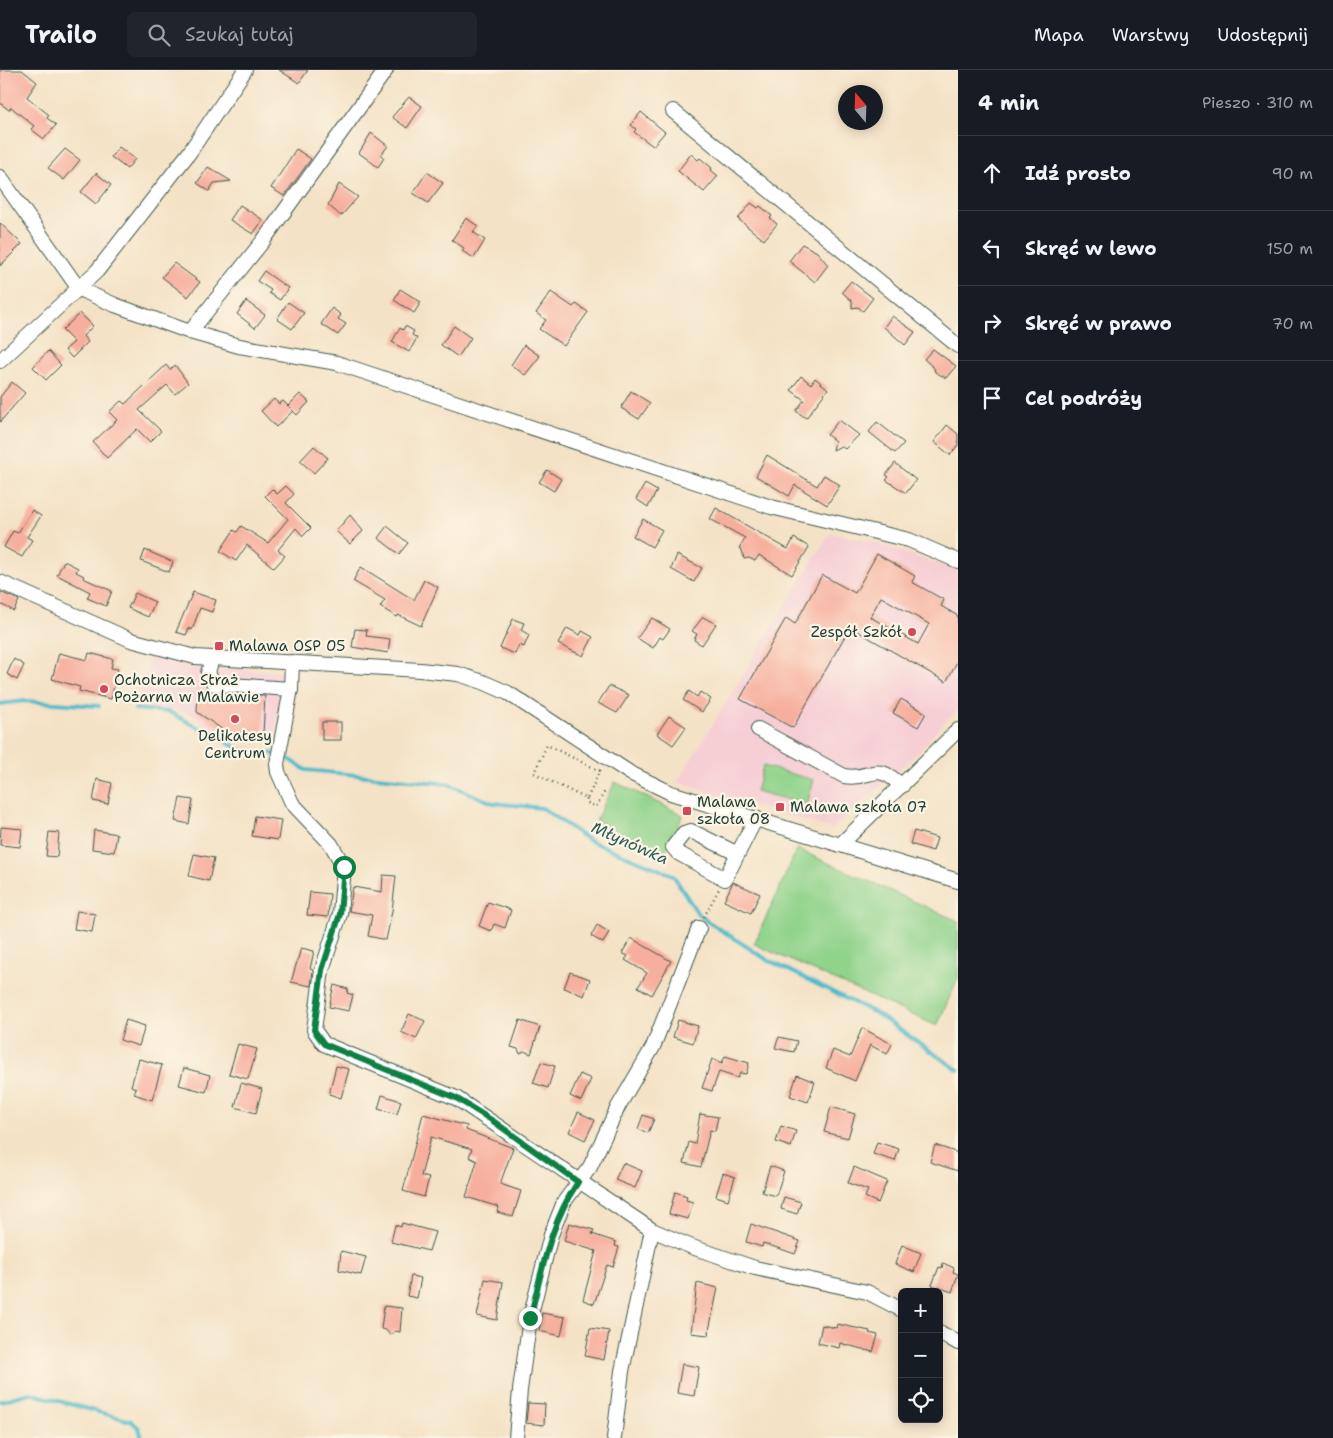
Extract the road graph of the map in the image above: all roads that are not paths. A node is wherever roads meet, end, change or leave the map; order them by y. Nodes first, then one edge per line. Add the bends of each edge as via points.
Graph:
1 (245, 70) edge
2 (386, 70) edge
3 (673, 111) dead end
4 (0, 177) edge
5 (79, 289) junction
6 (190, 332) junction
7 (958, 346) edge
8 (0, 361) edge
9 (958, 561) edge
10 (0, 582) edge
11 (212, 658) junction
12 (292, 662) junction
13 (291, 689) junction
14 (758, 729) dead end
15 (958, 730) edge
16 (902, 786) junction
17 (756, 818) junction
18 (840, 845) junction
19 (738, 854) junction
20 (958, 882) edge
21 (699, 928) dead end
22 (578, 1182) junction
23 (652, 1230) junction
24 (898, 1308) edge
25 (941, 1333) edge
26 (958, 1343) edge
27 (516, 1438) edge
28 (614, 1438) edge

1 - 5 street via 189,153 97,271
2 - 6 street via 263,241
3 - 7 street
4 - 5 street
5 - 6 street
5 - 8 street
6 - 9 street via 239,346 337,363 771,507 909,540
10 - 11 street via 131,640
11 - 12 street
11 - 13 street via 208,672 214,684
12 - 13 street
12 - 17 street via 420,670 458,674 483,682 508,693 606,758 671,793
13 - 22 street via 278,772 292,803 331,844 344,867 340,914 322,970 314,1030 324,1044 456,1098
14 - 16 street via 844,776 884,772
15 - 16 street
16 - 18 street
17 - 18 street
17 - 19 street
18 - 20 street
19 - 19 street via 725,879 678,854 673,847 691,831
21 - 22 street via 653,1047 618,1106 590,1167
22 - 23 street
22 - 27 street via 564,1202 551,1235 530,1318
23 - 24 street via 755,1268 867,1292
23 - 28 street via 622,1371
25 - 26 street

